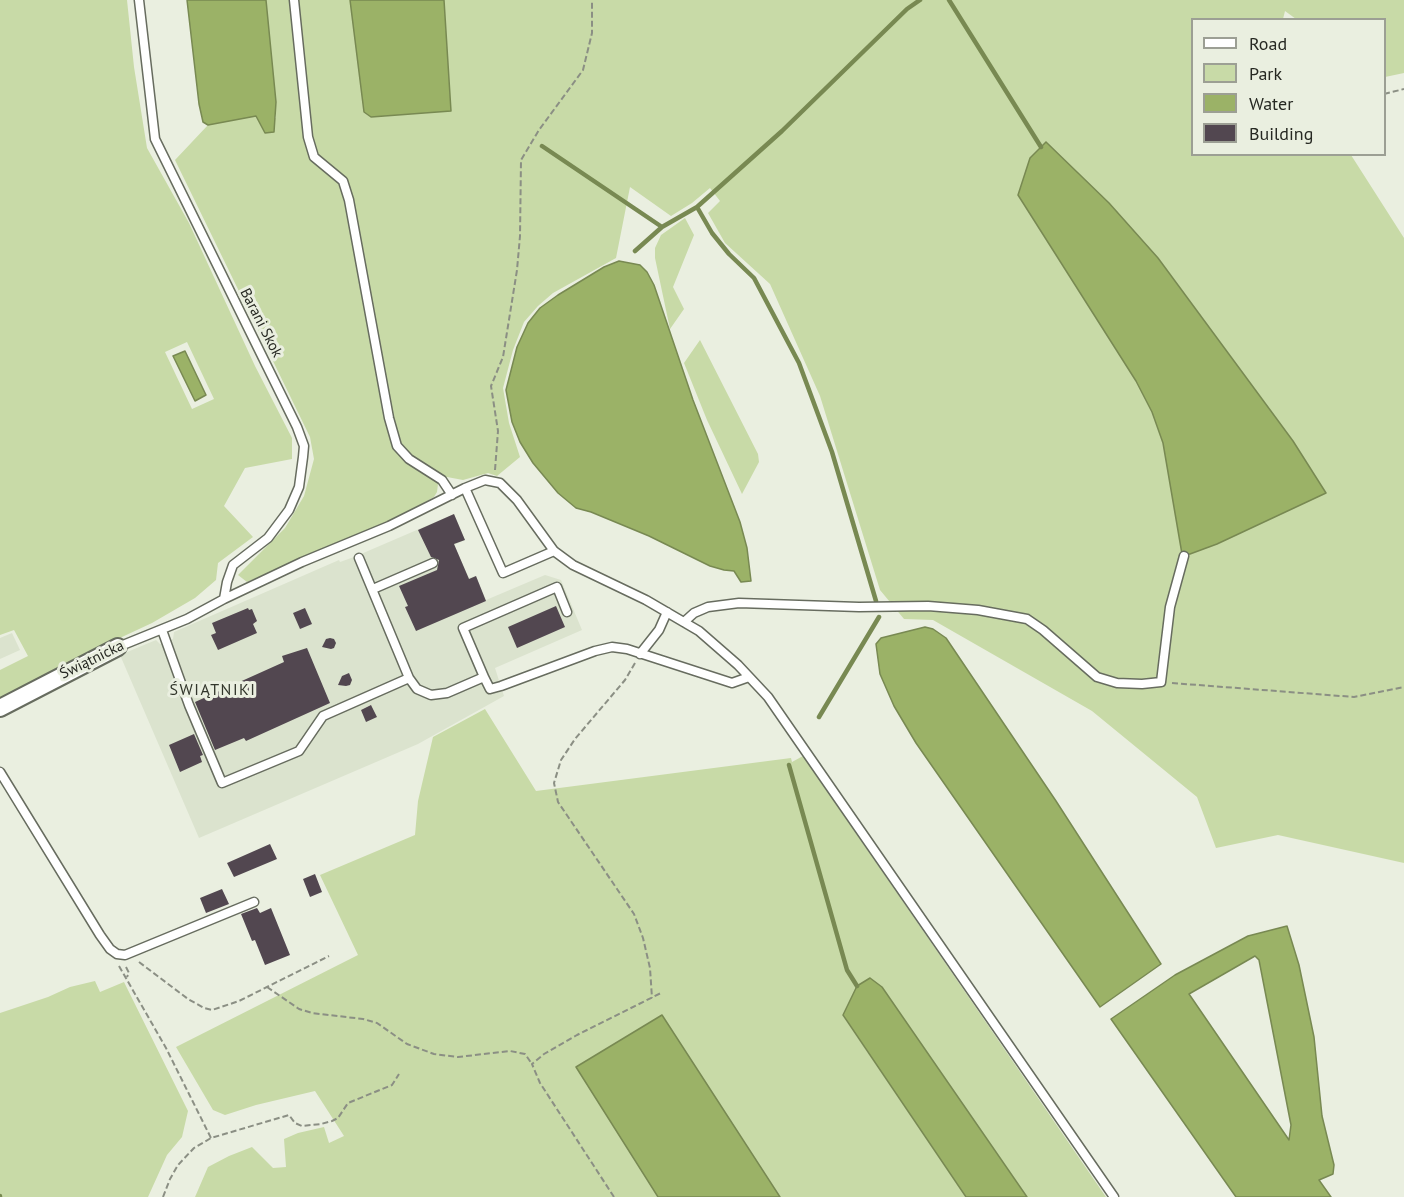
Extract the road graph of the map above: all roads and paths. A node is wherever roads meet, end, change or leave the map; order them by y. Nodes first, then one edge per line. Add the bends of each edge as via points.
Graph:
1 (139, 0) edge
2 (294, 0) edge
3 (592, 0) edge
4 (1404, 89) edge
5 (1386, 94) edge
6 (494, 482) junction
7 (465, 488) junction
8 (452, 495) junction
9 (554, 551) junction
10 (1184, 556) dead end
11 (359, 558) dead end
12 (433, 563) dead end
13 (372, 589) junction
14 (224, 599) junction
15 (567, 612) dead end
16 (667, 612) junction
17 (684, 622) junction
18 (162, 630) junction
19 (118, 647) joint
20 (640, 654) junction
21 (484, 677) junction
22 (749, 677) junction
23 (409, 678) junction
24 (1161, 682) junction
25 (1404, 687) edge
26 (0, 708) edge
27 (0, 772) edge
28 (254, 902) dead end
29 (121, 955) junction
30 (329, 956) dead end
31 (120, 967) junction
32 (127, 977) junction
33 (267, 987) junction
34 (661, 993) dead end
35 (652, 998) junction
36 (532, 1064) junction
37 (399, 1074) dead end
38 (211, 1138) junction
39 (164, 1197) edge
40 (614, 1197) edge
41 (1114, 1197) edge

1 - 14 lane, Barani Skok via 155,139 304,446 302,471 289,510 267,538 233,565
2 - 8 lane via 309,137 314,157 343,181 350,200 397,446 409,459 442,480
3 - 6 path via 592,33 583,70 521,160 517,270 503,357 491,386 498,431
4 - 5 path
6 - 7 lane via 485,480
6 - 9 lane via 517,500
7 - 8 lane
7 - 9 lane via 503,573
8 - 14 lane
9 - 16 lane via 573,565
10 - 24 lane via 1170,607
11 - 13 lane
12 - 13 lane
13 - 23 lane
14 - 18 lane, Świątnicka
15 - 21 lane via 557,587 463,628
16 - 17 lane
16 - 20 lane via 659,630
17 - 22 lane
17 - 24 lane via 708,607 739,603 978,610 1027,619 1097,677 1117,683
18 - 19 lane, Świątnicka
18 - 23 lane via 222,783 299,751 323,716
19 - 26 street, Świątnicka
20 - 21 lane via 612,647 490,689
20 - 22 lane via 732,683
20 - 35 path via 625,680 561,760 554,783 558,802 634,914 650,968
21 - 23 lane via 447,693 431,695 417,689
22 - 41 lane via 768,698
24 - 25 path via 1354,697
27 - 29 lane via 100,935
28 - 29 lane
29 - 31 path
29 - 33 path via 143,964 204,1008 222,1008
30 - 33 path
31 - 32 path
31 - 32 path via 128,969
32 - 38 path
33 - 36 path via 299,1009 377,1023 407,1044 434,1054 458,1058 510,1051 525,1054
34 - 35 path
35 - 36 path via 577,1035
36 - 40 path via 540,1083
37 - 38 path via 392,1085 348,1103 332,1121 302,1126 289,1115
38 - 39 path via 194,1148 178,1165

